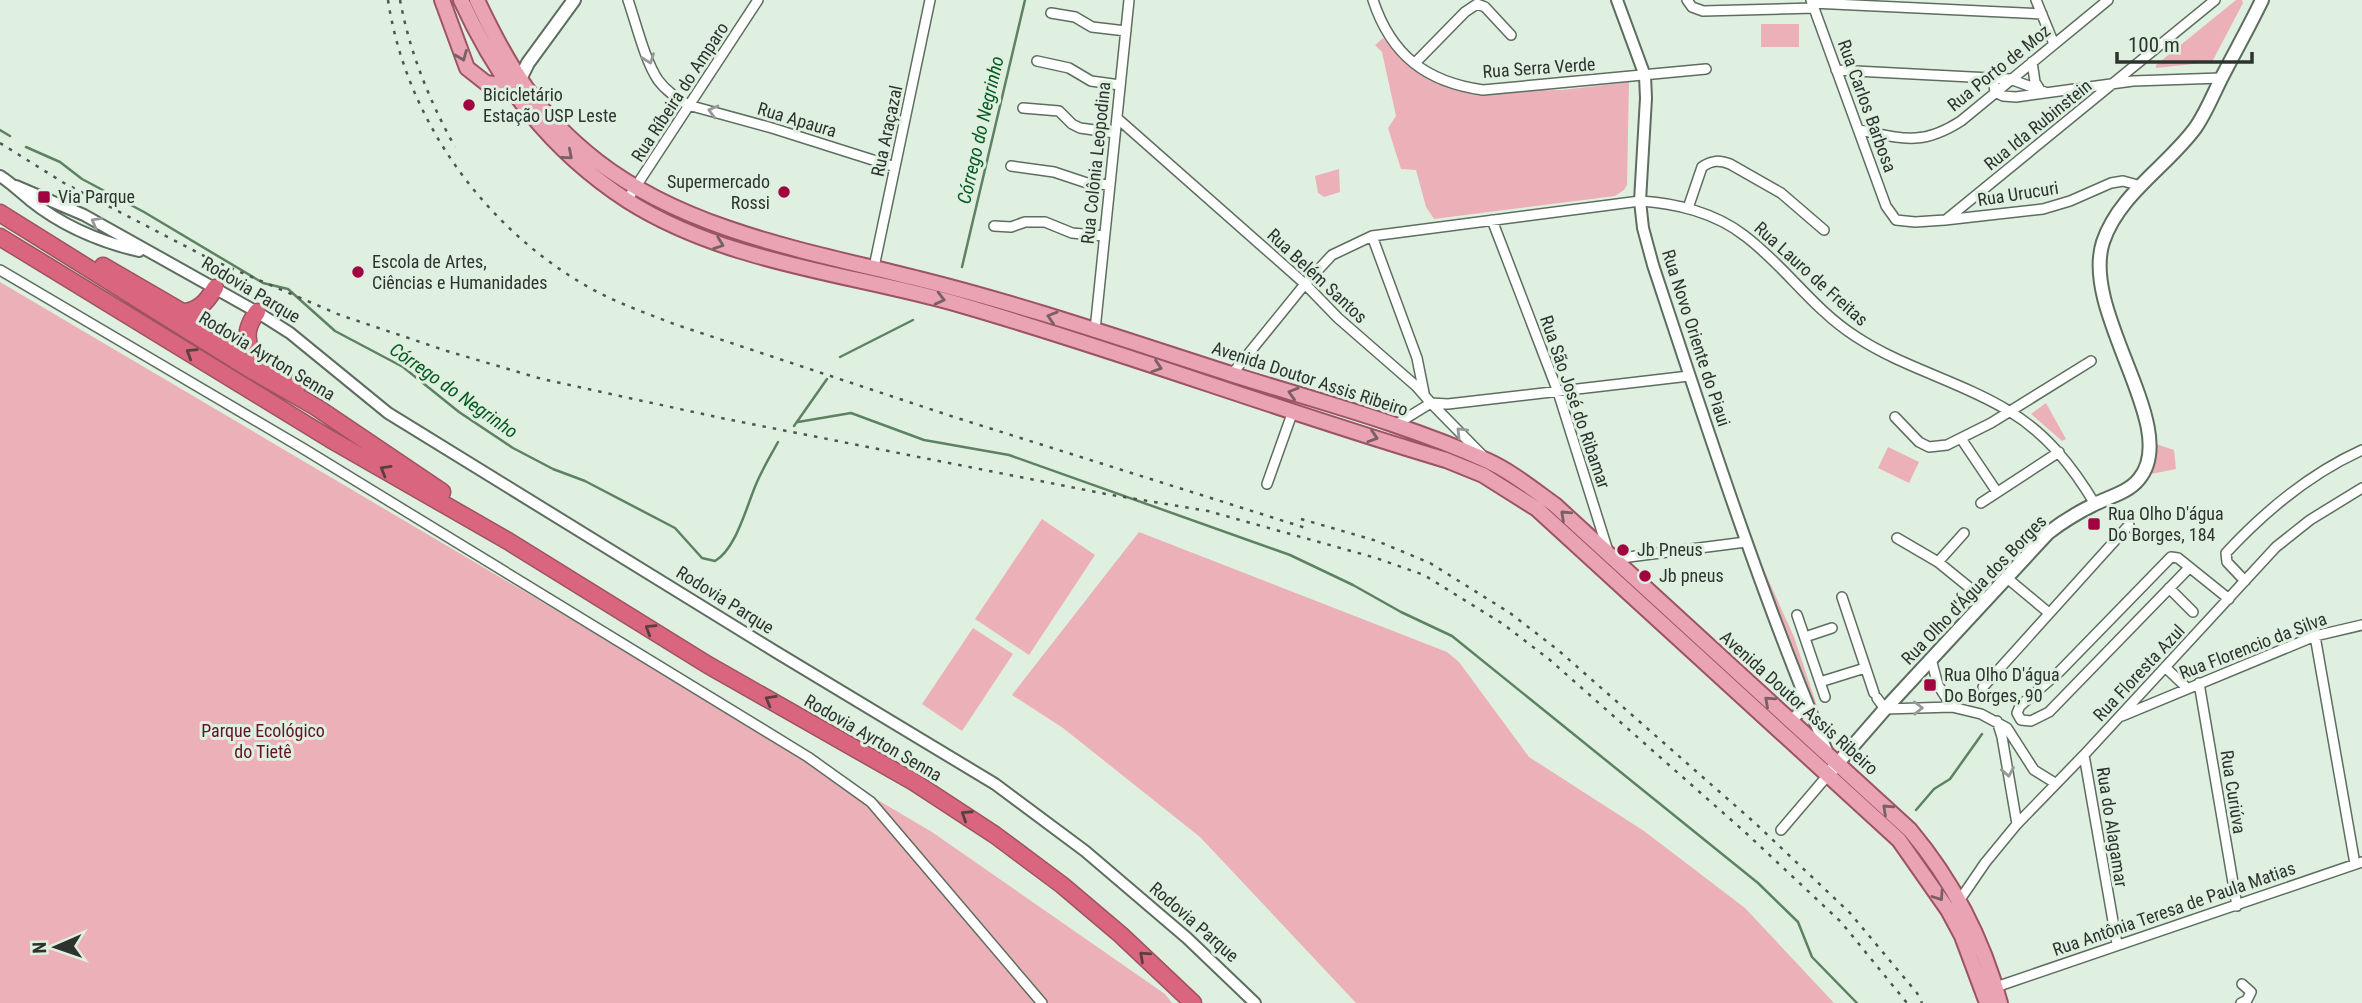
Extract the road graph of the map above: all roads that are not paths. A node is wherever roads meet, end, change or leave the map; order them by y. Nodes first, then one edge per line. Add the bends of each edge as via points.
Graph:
1 (442, 0) edge
2 (461, 0) edge
3 (477, 0) edge
4 (574, 0) edge
5 (628, 0) edge
6 (758, 0) edge
7 (930, 0) edge
8 (1129, 0) edge
9 (1373, 0) edge
10 (1617, 0) edge
11 (1687, 0) edge
12 (2036, 0) edge
13 (2108, 0) edge
14 (2215, 0) edge
15 (2259, 2) edge
16 (1812, 4) edge
17 (1051, 13) dead end
18 (2042, 14) junction
19 (1126, 31) junction
20 (1511, 35) dead end
21 (2054, 44) junction
22 (1037, 61) dead end
23 (2032, 62) junction
24 (528, 63) junction
25 (1415, 63) junction
26 (511, 66) junction
27 (1706, 69) dead end
28 (1836, 70) junction
29 (1645, 76) junction
30 (1993, 78) junction
31 (2221, 78) junction
32 (2010, 79) junction
33 (514, 82) junction
34 (2113, 83) junction
35 (2022, 84) junction
36 (1120, 85) junction
37 (2043, 91) junction
38 (1995, 92) junction
39 (2016, 97) junction
40 (688, 105) junction
41 (1023, 107) dead end
42 (1117, 118) junction
43 (1860, 130) junction
44 (1115, 133) junction
45 (1011, 166) dead end
46 (895, 167) junction
47 (0, 176) edge
48 (1109, 186) junction
49 (2141, 186) junction
50 (637, 187) junction
51 (627, 200) junction
52 (1640, 201) junction
53 (1688, 208) junction
54 (0, 214) edge
55 (1492, 220) junction
56 (1896, 220) joint
57 (1945, 220) junction
58 (15, 222) junction
59 (994, 226) dead end
60 (1824, 230) dead end
61 (1104, 236) junction
62 (1372, 236) junction
63 (0, 237) edge
64 (874, 267) junction
65 (0, 270) edge
66 (1305, 284) junction
67 (215, 288) junction
68 (257, 312) junction
69 (182, 313) junction
70 (1095, 330) junction
71 (251, 352) junction
72 (2091, 360) dead end
73 (1233, 374) junction
74 (1689, 376) junction
75 (1558, 392) junction
76 (1428, 399) junction
77 (316, 407) junction
78 (2008, 410) junction
79 (1293, 411) junction
80 (1895, 417) dead end
81 (1395, 425) junction
82 (1962, 440) junction
83 (2362, 450) edge
84 (2059, 452) junction
85 (1489, 462) junction
86 (1267, 484) dead end
87 (2362, 488) edge
88 (1997, 492) junction
89 (1981, 503) dead end
90 (2095, 503) junction
91 (2129, 524) dead end
92 (1964, 533) dead end
93 (1897, 538) dead end
94 (508, 541) junction
95 (1746, 542) junction
96 (1611, 558) junction
97 (1938, 562) junction
98 (2189, 568) junction
99 (2007, 578) junction
100 (2245, 581) junction
101 (2169, 587) junction
102 (1842, 597) dead end
103 (2228, 599) junction
104 (1986, 601) junction
105 (2193, 612) dead end
106 (2049, 613) junction
107 (1797, 614) dead end
108 (2362, 625) edge
109 (1832, 628) dead end
110 (2315, 636) junction
111 (1805, 637) junction
112 (1931, 659) junction
113 (2165, 667) junction
114 (1865, 668) junction
115 (1796, 679) junction
116 (1820, 682) junction
117 (2199, 683) junction
118 (1983, 687) dead end
119 (2187, 688) junction
120 (1825, 697) dead end
121 (1952, 707) junction
122 (1885, 709) junction
123 (2118, 717) junction
124 (1791, 721) junction
125 (1997, 721) junction
126 (2084, 755) junction
127 (1831, 765) junction
128 (2055, 783) junction
129 (2017, 824) junction
130 (1781, 830) dead end
131 (2359, 863) edge
132 (1959, 901) junction
133 (2237, 906) junction
134 (2117, 944) junction
135 (2242, 985) dead end
136 (1996, 986) junction
137 (1042, 1003) edge
138 (1194, 1003) edge
139 (1255, 1003) edge
140 (1987, 1003) edge
141 (2000, 1003) edge
142 (2241, 1003) edge

1 -> 33 main road via 467,68 486,83
2 - 33 main road, Avenida Doutor Assis Ribeiro
3 - 26 main road, Avenida Doutor Assis Ribeiro
4 - 24 main road
5 -> 40 street via 656,76 668,92
6 - 40 street, Rua Ríbeira do Amparo
7 - 46 street, Rua Araçazal
8 - 19 street, Rua Colônia Leopodina
9 - 25 street, Rua Serra Verde via 1385,32
10 - 29 street, Rua Novo Oriente do Piaui
11 - 16 street via 1692,8 1703,11
12 - 18 street
13 - 21 street, Rua Porto de Moz
14 - 34 street, Rua Ida Rubinstein
15 - 31 main road, Rua Olho d'Água dos Borges
16 - 18 street
16 - 28 street, Rua Carlos Barbosa
17 - 19 street via 1075,17 1092,27
18 - 21 street
19 - 36 street, Rua Colônia Leopodina
20 - 25 street via 1477,4
21 - 23 street, Rua Porto de Moz
22 - 36 street via 1069,68 1091,81
23 - 32 street, Rua Porto de Moz
23 - 37 street via 2035,82
24 - 26 main road
24 - 33 main road
25 - 29 street, Rua Serra Verde via 1459,86 1483,90
26 - 33 main road, Avenida Doutor Assis Ribeiro
27 - 29 street, Rua Serra Verde
28 - 30 street
28 - 43 street, Rua Carlos Barbosa
29 - 52 street, Rua Novo Oriente do Piaui
30 - 32 street
30 - 38 street
31 - 34 street
31 - 49 main road, Rua Olho d'Água dos Borges via 2182,145
32 - 35 street
32 - 38 street, Rua Porto de Moz
33 - 50 main road, Avenida Doutor Assis Ribeiro via 572,140
33 -> 51 main road, Avenida Doutor Assis Ribeiro via 525,110 563,151
34 - 37 street
34 - 57 street, Rua Ida Rubinstein
35 - 37 street
35 - 39 street
36 - 42 street, Rua Colônia Leopodina
37 - 39 street
38 - 39 street
38 - 43 street, Rua Porto de Moz via 1961,121 1928,138
46 -> 40 street, Rua Apaura
40 - 50 street, Rua Ríbeira do Amparo
41 - 44 street via 1059,111 1080,128
42 - 44 street, Rua Colônia Leopodina
42 - 66 street, Rua Belém Santos
43 - 56 street, Rua Carlos Barbosa via 1886,206
44 - 48 street, Rua Colônia Leopodina
45 - 48 street
46 - 64 street, Rua Araçazal
47 - 67 street, Rodovia Parque via 74,227 107,242 156,255
48 - 61 street, Rua Colônia Leopodina
49 - 57 street, Rua Urucuri via 2111,183 2043,209
49 - 90 main road, Rua Olho d'Água dos Borges via 2116,215 2099,264 2108,313 2148,424 2151,451 2139,480
50 - 51 street, Rua Ríbeira do Amparo
50 - 64 main road, Avenida Doutor Assis Ribeiro via 712,223
51 -> 79 main road, Avenida Doutor Assis Ribeiro via 666,222 736,250 959,304
52 - 53 street, Rua Lauro de Freitas
52 - 55 street, Rua Lauro de Freitas
52 - 74 street, Rua Novo Oriente do Piaui via 1653,265
53 - 60 street via 1702,167 1721,161 1781,193
53 - 78 street, Rua Lauro de Freitas via 1743,234 1853,335
54 - 58 highway, Rodovia Ayrton Senna
55 - 62 street, Rua Lauro de Freitas
55 - 75 street, Rua São José do Ribamar
56 - 57 street, Rua Urucuri
58 - 69 highway via 60,240
58 - 77 highway, Rodovia Ayrton Senna
59 - 61 street via 1045,222 1072,233
61 - 70 street, Rua Colônia Leopodina
62 - 66 street, Rua Lauro de Freitas via 1332,255
62 - 76 street
94 -> 63 highway, Rodovia Ayrton Senna via 330,439
70 -> 64 main road, Avenida Doutor Assis Ribeiro
65 - 137 street via 304,449 808,757 871,802
66 - 73 street, Rua Lauro de Freitas
66 - 76 street, Rua Belém Santos
67 - 68 street, Rodovia Parque
67 - 69 highway via 205,304
68 - 71 highway via 246,335
68 - 139 street, Rodovia Parque via 388,413 995,784 1086,852
69 - 71 highway
70 - 73 main road, Avenida Doutor Assis Ribeiro
71 - 77 highway
72 - 78 street
81 -> 73 main road, Avenida Doutor Assis Ribeiro
74 - 75 street
74 - 95 street, Rua Novo Oriente do Piaui
75 - 76 street via 1448,404
75 - 96 street, Rua São José do Ribamar
76 - 81 street
85 -> 76 street, Rua Belém Santos
77 - 94 highway, Rodovia Ayrton Senna
78 - 82 street
78 - 84 street, Rua Lauro de Freitas
79 - 86 street
79 -> 127 main road, Avenida Doutor Assis Ribeiro via 1446,460 1507,488
80 - 82 street via 1929,447
81 - 85 main road, Avenida Doutor Assis Ribeiro
82 - 88 street
83 - 100 street via 2269,509 2226,553 2227,562
84 - 88 street
84 - 90 street, Rua Lauro de Freitas
96 -> 85 main road, Avenida Doutor Assis Ribeiro via 1555,505
87 - 100 street, Rua Floresta Azul via 2276,547
88 - 89 street
90 - 99 main road, Rua Olho d'Água dos Borges via 2048,533
91 - 106 street
92 - 97 street
93 - 97 street
138 -> 94 highway, Rodovia Ayrton Senna via 1062,885 995,835 914,782 708,665
95 - 96 street
95 - 115 street, Rua Novo Oriente do Piaui
124 -> 96 main road, Avenida Doutor Assis Ribeiro
97 - 104 street
98 - 101 street
98 - 101 street via 2175,557 2166,561 2020,706 2021,720 2031,721 2049,712
98 - 103 street
99 - 104 main road, Rua Olho d'Água dos Borges
99 - 106 street
100 - 103 street, Rua Floresta Azul
101 - 105 street
102 - 114 street
103 - 113 street, Rua Floresta Azul
104 - 112 main road, Rua Olho d'Água dos Borges
106 - 118 street
107 - 111 street
108 - 110 street, Rua Florencio da Silva
109 - 111 street
110 - 117 street, Rua Florencio da Silva
110 - 131 street
111 - 116 street
112 - 121 street via 1938,685
112 - 122 main road, Rua Olho d'Água dos Borges
113 - 119 street
113 - 123 street, Rua Floresta Azul
114 - 116 street
114 - 122 street
115 - 124 street, Rua Novo Oriente do Piaui via 1800,712
115 - 127 street, Rua Novo Oriente do Piaui
116 - 120 street
117 - 119 street, Rua Florencio da Silva
117 - 133 street, Rua Curiúva
119 - 123 street, Rua Florencio da Silva
122 -> 121 street
121 - 125 street
122 - 127 main road, Rua Olho d'Água dos Borges
123 - 126 street, Rua Floresta Azul
124 - 127 main road, Avenida Doutor Assis Ribeiro
125 - 128 street via 2034,770
125 -> 129 street
126 - 128 street, Rua Floresta Azul
126 - 134 street, Rua do Alagamar
127 - 130 street
132 -> 127 main road, Avenida Doutor Assis Ribeiro via 1910,830
127 -> 140 main road via 1921,870 1953,919
128 - 129 street, Rua Floresta Azul
129 - 132 street, Rua Floresta Azul
131 - 133 street, Rua Antônia Teresa de Paula Matias
132 - 136 main road, Avenida Doutor Assis Ribeiro
133 - 134 street, Rua Antônia Teresa de Paula Matias
134 - 136 street, Rua Antônia Teresa de Paula Matias
135 - 142 street via 2250,996
136 - 141 main road, Avenida Doutor Assis Ribeiro

